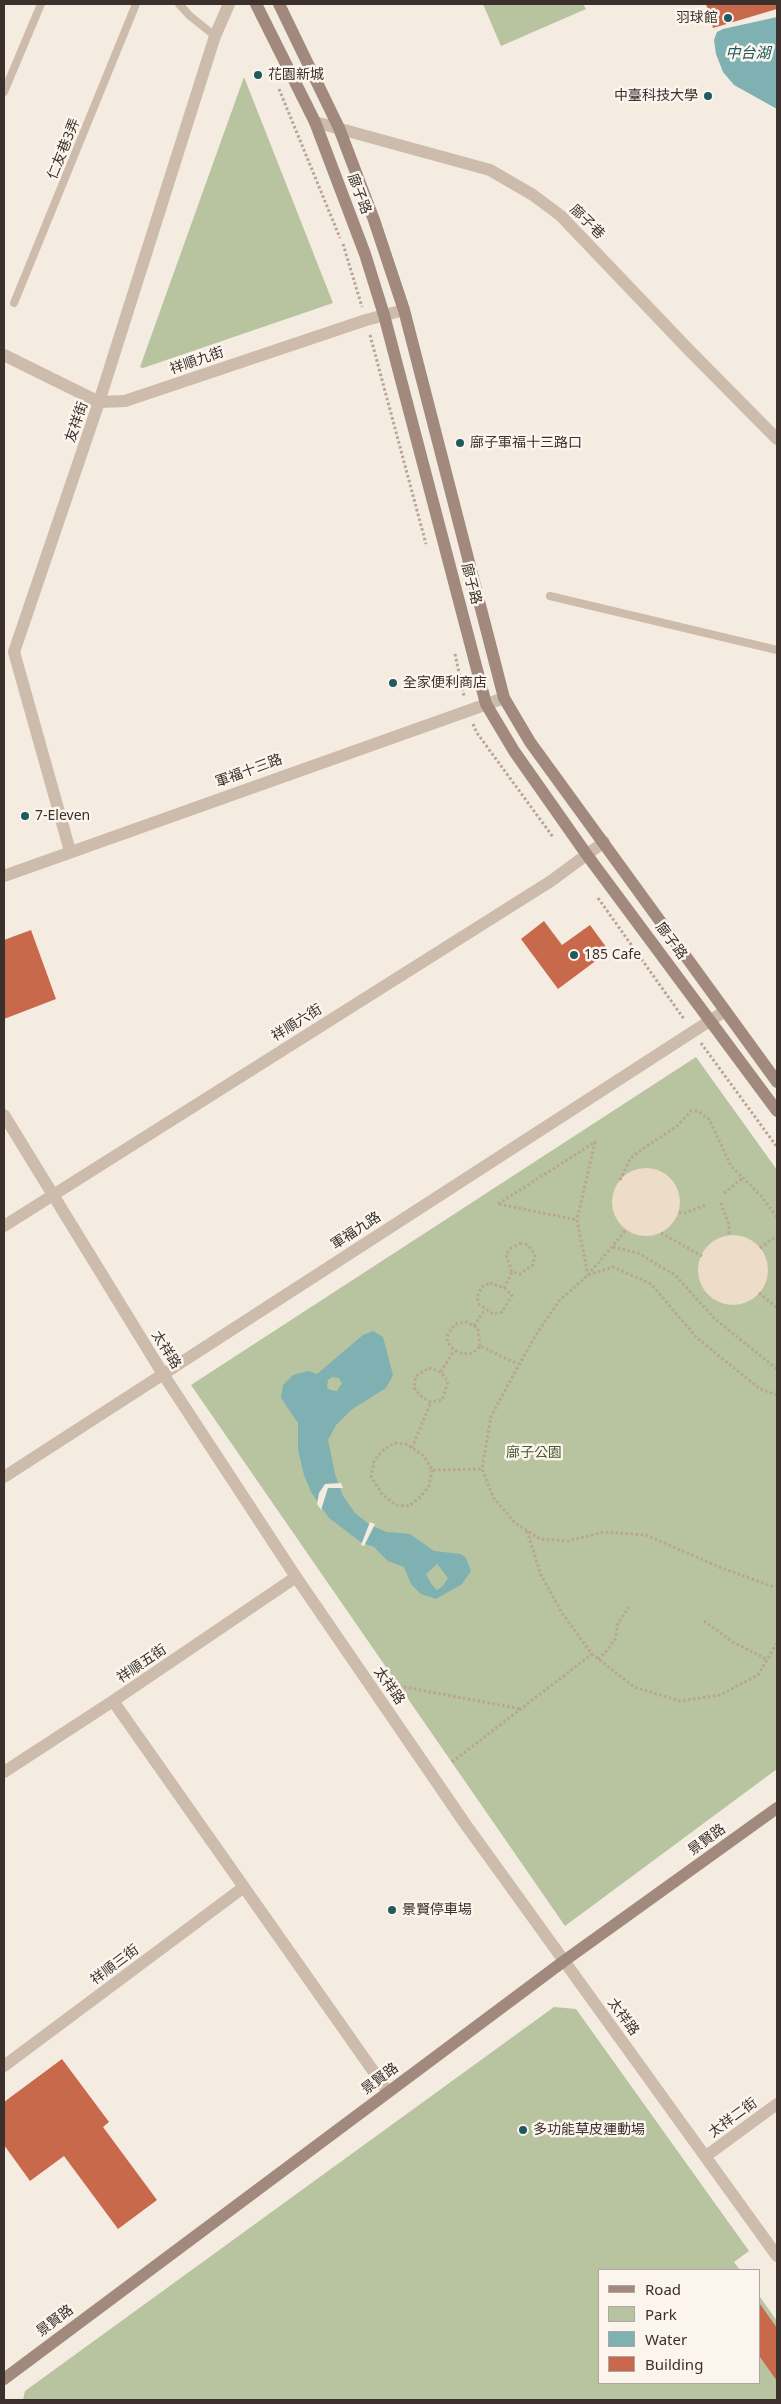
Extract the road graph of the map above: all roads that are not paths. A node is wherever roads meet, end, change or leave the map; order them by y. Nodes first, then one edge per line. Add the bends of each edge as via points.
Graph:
1 (41, 4) edge
2 (136, 4) edge
3 (179, 4) edge
4 (229, 4) edge
5 (256, 4) edge
6 (279, 4) edge
7 (215, 36) junction
8 (4, 92) edge
9 (315, 122) junction
10 (339, 128) junction
11 (14, 303) dead end
12 (404, 310) junction
13 (384, 315) junction
14 (4, 355) edge
15 (99, 402) junction
16 (777, 439) edge
17 (550, 596) dead end
18 (777, 650) edge
19 (504, 698) junction
20 (486, 704) junction
21 (604, 842) junction
22 (70, 851) junction
23 (587, 855) junction
24 (4, 876) edge
25 (725, 1011) junction
26 (712, 1021) junction
27 (777, 1082) edge
28 (777, 1111) edge
29 (4, 1115) edge
30 (52, 1194) junction
31 (4, 1226) edge
32 (163, 1374) junction
33 (4, 1478) edge
34 (296, 1577) junction
35 (114, 1702) junction
36 (4, 1772) edge
37 (777, 1808) edge
38 (244, 1887) junction
39 (564, 1962) junction
40 (4, 2066) edge
41 (388, 2092) junction
42 (777, 2104) edge
43 (706, 2156) junction
44 (777, 2256) edge
45 (4, 2379) edge

1 - 8 lane
2 - 11 lane, 仁友巷3弄
3 - 7 lane
4 - 7 street, 友祥街
5 - 9 main road, 廍子路
6 - 10 main road, 廍子路
7 - 15 street, 友祥街
9 - 10 street, 廍子巷
9 - 13 main road, 廍子路 via 366,254
10 - 12 main road, 廍子路
10 - 16 street, 廍子巷 via 490,170 533,196 561,216
12 - 13 street, 祥順九街
12 - 19 main road, 廍子路
13 - 15 street, 祥順九街 via 124,401
13 - 20 main road, 廍子路
14 - 15 street, 祥順九街
15 - 22 street, 友祥街 via 14,652
17 - 18 lane
19 - 20 street, 軍福十三路
19 - 21 main road, 廍子路 via 530,742
20 - 22 street, 軍福十三路
20 - 23 main road, 廍子路 via 514,751
21 - 23 street, 祥順六街
21 - 25 main road, 廍子路
22 - 24 street, 軍福十三路
23 - 26 main road, 廍子路
23 - 30 street, 祥順六街
25 - 26 street, 軍福九路
25 - 27 main road, 廍子路
26 - 28 main road, 廍子路
26 - 32 street, 軍福九路
29 - 30 street, 太祥路
30 - 31 street, 祥順六街
30 - 32 street, 太祥路
32 - 33 street, 軍福九路
32 - 34 street, 太祥路
34 - 35 street, 祥順五街
34 - 39 street, 太祥路
35 - 36 street, 祥順五街
35 - 38 street
37 - 39 main road, 景賢路
38 - 40 street, 祥順三街
38 - 41 street
39 - 41 main road, 景賢路
39 - 43 street, 太祥路
41 - 45 main road, 景賢路
42 - 43 street, 太祥二街
43 - 44 street, 太祥路

